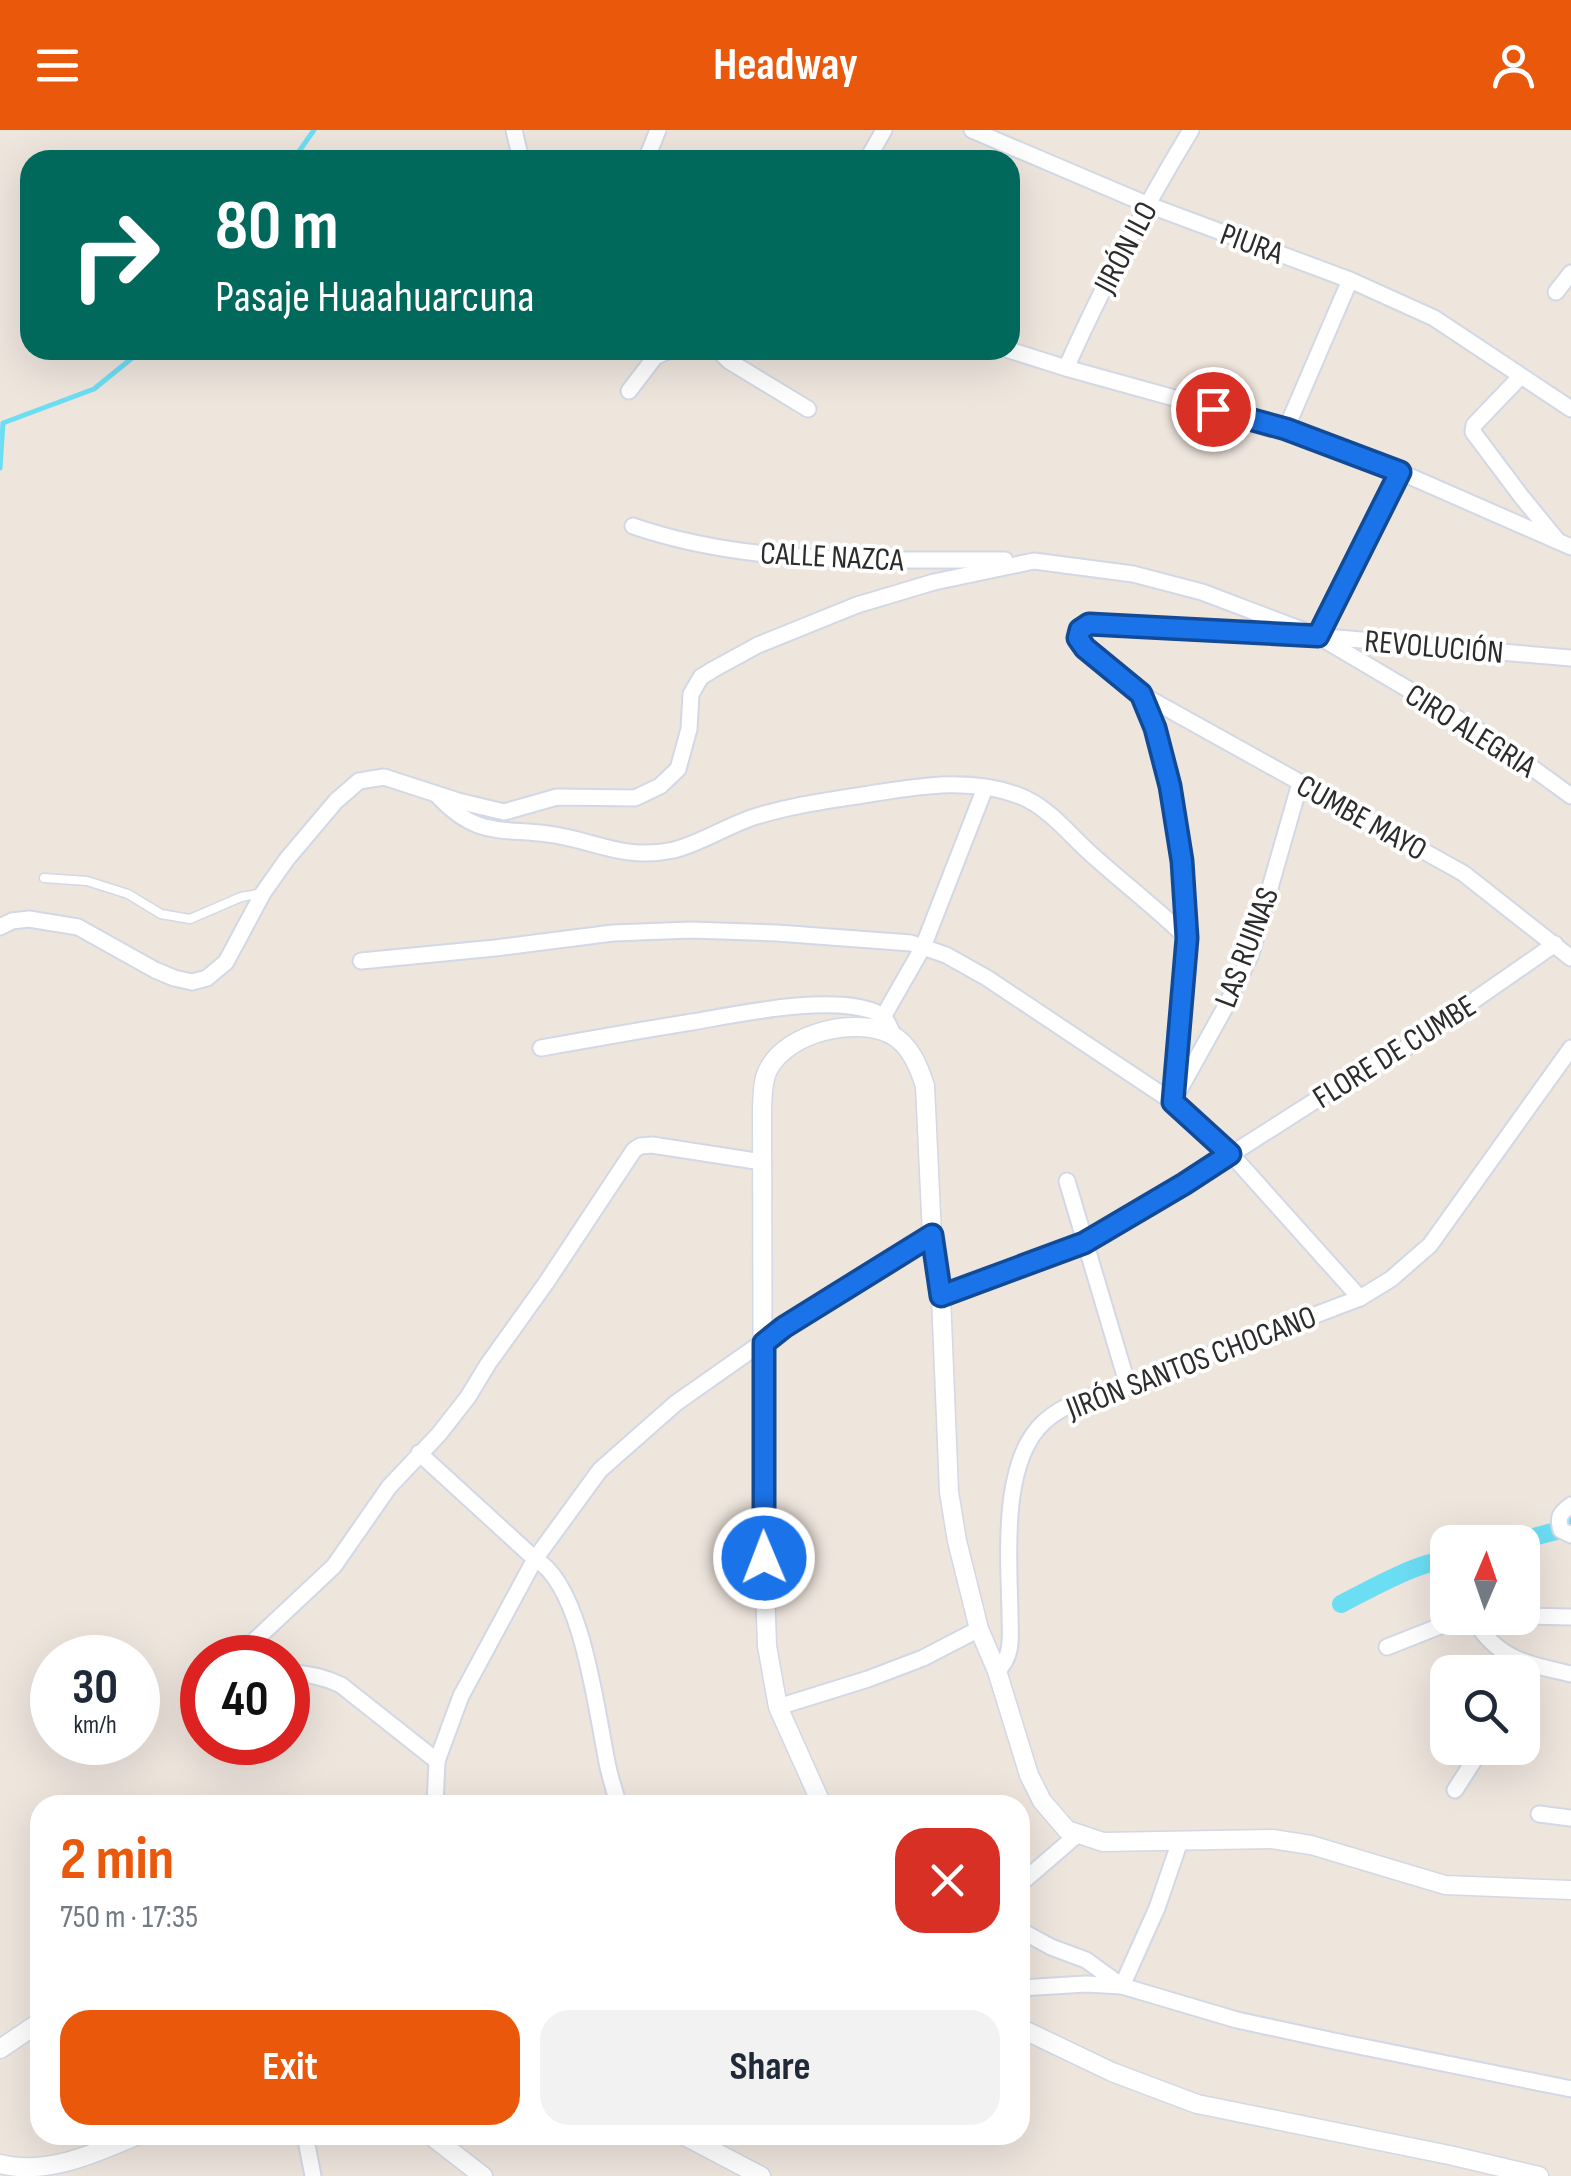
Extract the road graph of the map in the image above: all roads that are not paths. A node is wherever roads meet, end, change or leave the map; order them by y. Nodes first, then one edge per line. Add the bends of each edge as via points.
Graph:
1 (972, 130) edge
2 (1191, 130) edge
3 (1019, 150) edge
4 (1020, 150) edge
5 (1146, 204) junction
6 (1571, 274) edge
7 (1350, 280) junction
8 (1556, 292) dead end
9 (1020, 353) edge
10 (653, 360) edge
11 (729, 360) edge
12 (1066, 368) junction
13 (1520, 377) junction
14 (629, 392) dead end
15 (808, 408) dead end
16 (1571, 409) edge
17 (1286, 429) junction
18 (1400, 472) junction
19 (632, 526) dead end
20 (1566, 545) edge
21 (1571, 557) edge
22 (1034, 560) junction
23 (1318, 636) junction
24 (1085, 648) joint
25 (1571, 658) edge
26 (1141, 694) junction
27 (1300, 784) junction
28 (986, 788) junction
29 (436, 793) junction
30 (1571, 796) edge
31 (44, 878) dead end
32 (263, 892) junction
33 (0, 926) edge
34 (1187, 938) junction
35 (1555, 944) junction
36 (923, 947) junction
37 (1571, 958) edge
38 (361, 961) dead end
39 (883, 1017) junction
40 (893, 1035) junction
41 (541, 1048) dead end
42 (1571, 1048) edge
43 (1173, 1102) junction
44 (1230, 1154) junction
45 (762, 1162) junction
46 (1067, 1181) dead end
47 (932, 1235) junction
48 (1084, 1243) junction
49 (941, 1296) junction
50 (1360, 1298) junction
51 (764, 1343) junction
52 (1128, 1386) junction
53 (419, 1453) junction
54 (1571, 1505) edge
55 (1571, 1535) edge
56 (535, 1559) junction
57 (1540, 1616) edge
58 (1571, 1617) edge
59 (979, 1629) junction
60 (1430, 1630) edge
61 (260, 1635) edge
62 (1487, 1635) edge
63 (1387, 1647) dead end
64 (1506, 1655) edge
65 (997, 1671) junction
66 (1540, 1671) edge
67 (1571, 1674) edge
68 (310, 1675) edge
69 (778, 1707) junction
70 (437, 1761) junction
71 (1471, 1765) edge
72 (1455, 1790) dead end
73 (435, 1795) edge
74 (615, 1795) edge
75 (818, 1795) edge
76 (1539, 1814) dead end
77 (1571, 1818) edge
78 (1078, 1834) junction
79 (1180, 1841) junction
80 (1030, 1875) edge
81 (1571, 1890) edge
82 (1030, 1935) edge
83 (1122, 1986) junction
84 (1030, 1987) edge
85 (30, 2029) edge
86 (1030, 2033) edge
87 (0, 2049) edge
88 (1571, 2089) edge
89 (114, 2145) edge
90 (307, 2145) edge
91 (443, 2145) edge
92 (702, 2145) edge
93 (0, 2164) edge
94 (314, 2176) edge
95 (483, 2176) edge
96 (760, 2176) edge
97 (1539, 2176) edge

1 - 3 street, PIURA
2 - 5 street, JIRÓN ILO
4 - 5 street, PIURA
5 - 7 street, PIURA
5 - 12 street, JIRÓN ILO
6 - 8 street
7 - 13 street, PIURA via 1434,318
7 - 17 street
9 - 12 street
10 - 14 street
11 - 15 street
12 - 17 street
13 - 16 street, PIURA
13 - 20 street via 1473,432
17 - 18 street
18 - 20 street
18 - 23 lane
19 - 22 street, CALLE NAZCA via 687,542 810,559
20 - 21 street
22 - 23 street via 1202,592
22 - 29 street via 857,605 714,668 691,694 678,769 634,798 557,797 504,812
23 - 24 street, REVOLUCIÓN via 1089,624 1078,638
23 - 25 street, REVOLUCIÓN
23 - 30 street, CIRO ALEGRIA via 1494,740
24 - 26 street, CUMBE MAYO
26 - 27 street, CUMBE MAYO
26 - 34 street via 1170,786
27 - 35 street, CUMBE MAYO via 1463,873
27 - 43 street, LAS RUINAS via 1251,954
28 - 29 street via 942,784 836,799 750,819 672,850 635,854 558,835 493,830 466,821
28 - 34 street via 1016,794 1044,810
28 - 36 street
29 - 32 street via 384,777 360,781
31 - 32 lane via 87,880 160,914 190,918
32 - 33 street via 226,962 192,982 155,970 78,927 28,918
34 - 43 street
35 - 37 street, CUMBE MAYO
35 - 44 street, FLORE DE CUMBE via 1406,1047
36 - 38 street via 691,930
36 - 39 street
36 - 43 street via 987,978
39 - 40 street
39 - 41 street via 857,1008 769,1009
40 - 45 street via 827,1030 784,1052 763,1086
40 - 47 street via 918,1064 925,1086
42 - 50 street, JIRÓN SANTOS CHOCANO via 1430,1244
43 - 44 street
44 - 48 street, FLORE DE CUMBE
44 - 50 street
45 - 51 street
45 - 53 street via 668,1148 634,1150 468,1397
46 - 48 street
47 - 49 street
47 - 51 street
48 - 49 street, FLORE DE CUMBE
48 - 52 street
49 - 59 street via 949,1492
50 - 52 street, JIRÓN SANTOS CHOCANO
51 - 56 street via 676,1403 600,1470
51 - 69 street via 767,1646
52 - 65 street, JIRÓN SANTOS CHOCANO via 1062,1409 1026,1444 1010,1524 1010,1644
53 - 56 street
53 - 61 street via 334,1566
54 - 55 street via 1558,1521
56 - 70 street via 461,1696
56 - 74 street via 557,1580 570,1606
57 - 58 street
59 - 65 street
59 - 69 street via 923,1658
60 - 63 street
62 - 64 street
65 - 78 street via 1029,1775 1057,1819
66 - 67 street
68 - 70 street via 342,1685
69 - 75 street
70 - 73 street
71 - 72 street
76 - 77 street
78 - 79 street via 1104,1842
78 - 80 street
79 - 81 street via 1272,1839 1445,1885
79 - 83 street
82 - 83 street via 1086,1960
83 - 84 street
83 - 88 street via 1256,2024
85 - 87 street
86 - 97 street via 1198,2104
89 - 93 street via 62,2167 14,2170
90 - 94 street
91 - 95 street
92 - 96 street

